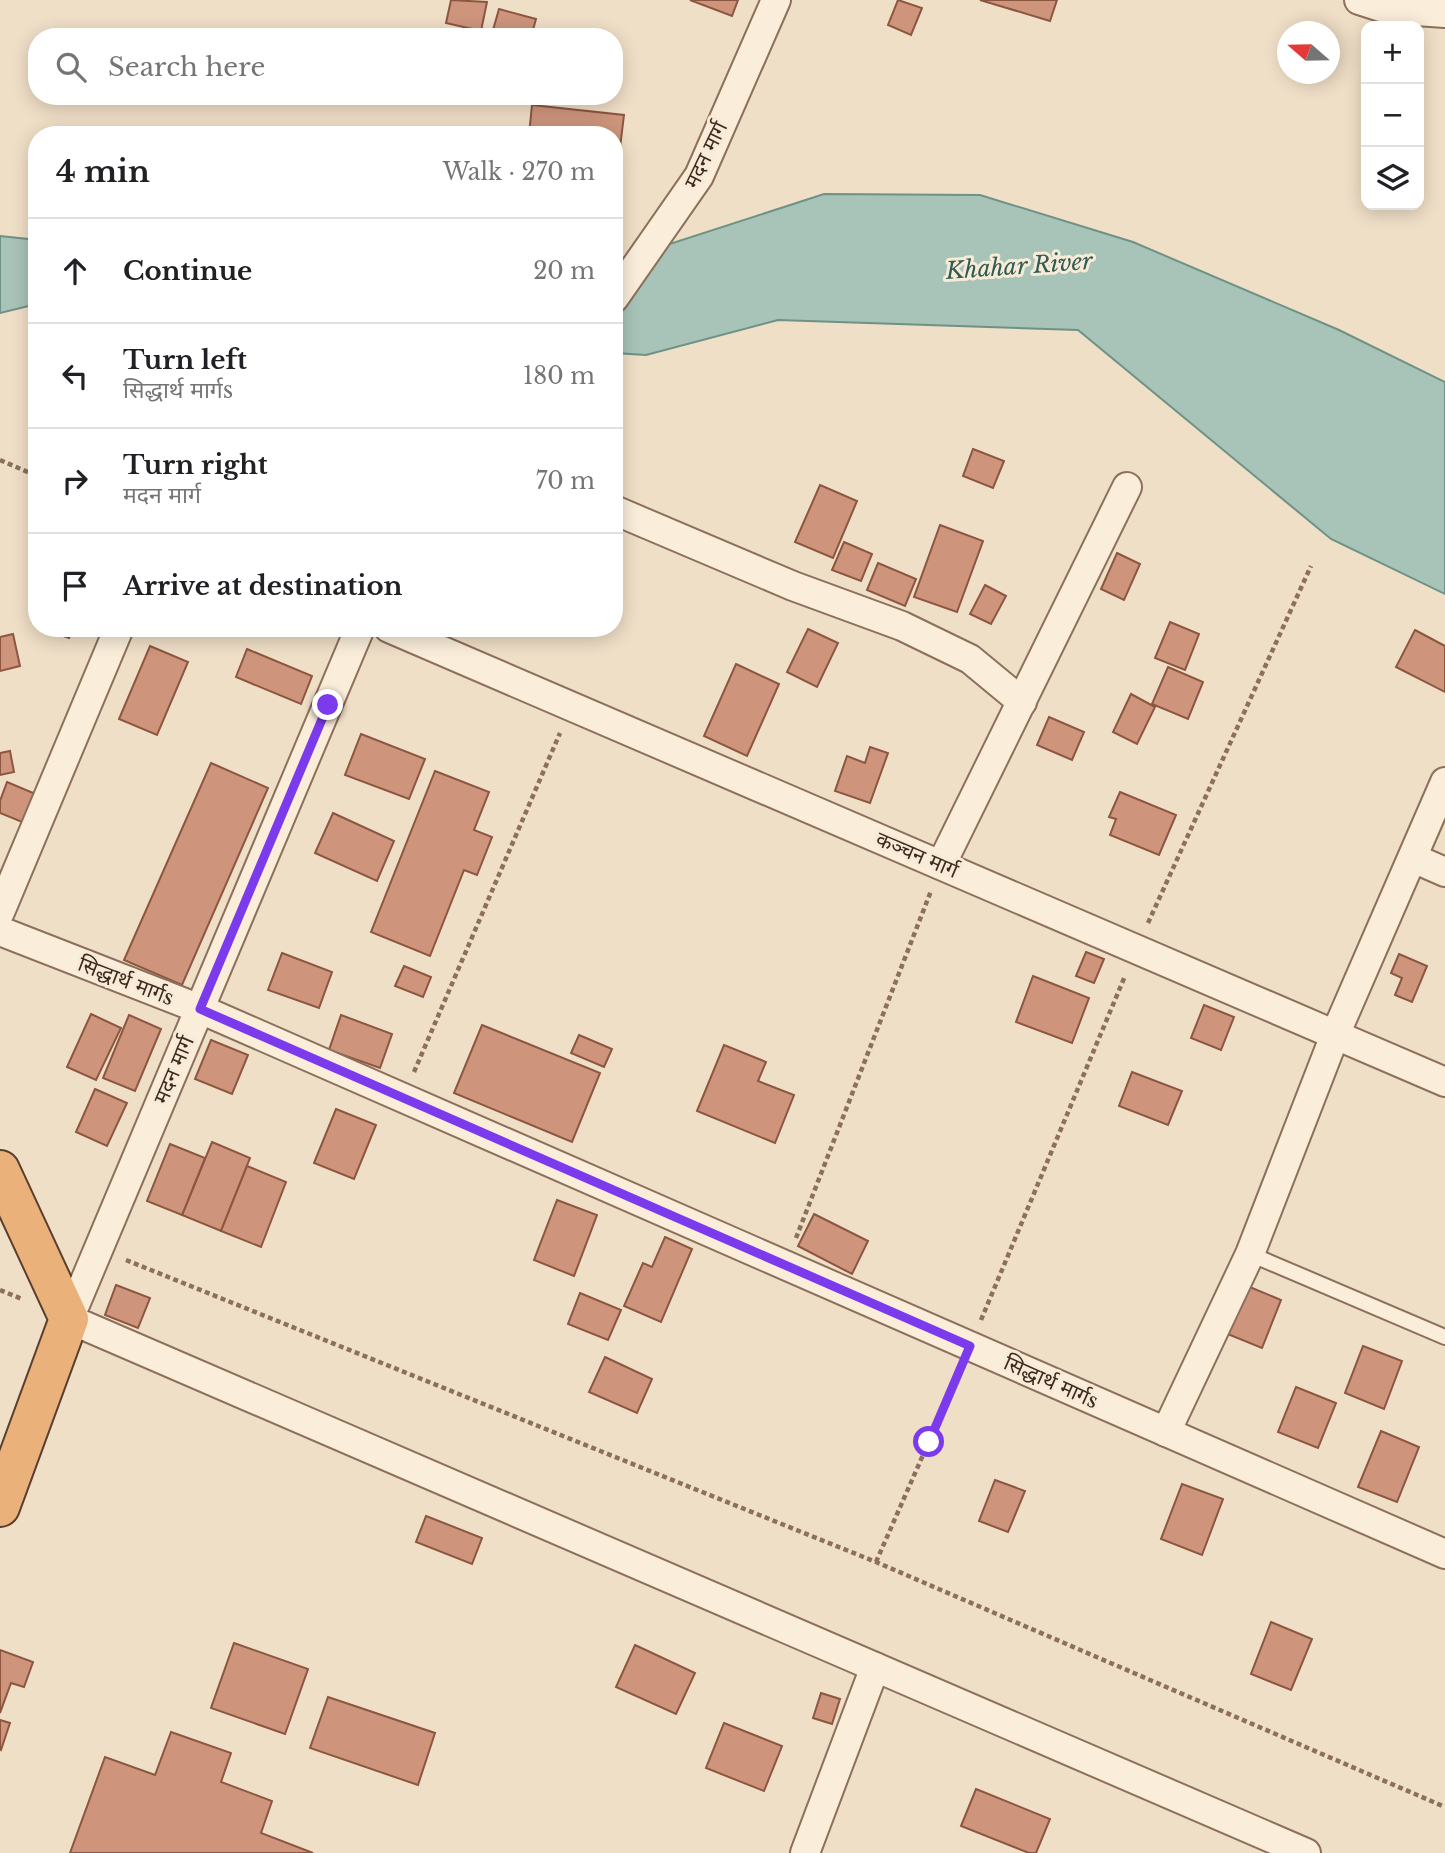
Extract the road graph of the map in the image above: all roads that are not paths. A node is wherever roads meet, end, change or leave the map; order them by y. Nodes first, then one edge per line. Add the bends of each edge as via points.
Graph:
1 (776, 0) edge
2 (1359, 0) edge
3 (1445, 13) edge
4 (623, 285) edge
5 (1127, 487) dead end
6 (623, 514) edge
7 (115, 637) edge
8 (356, 637) edge
9 (410, 637) edge
10 (1022, 702) junction
11 (1445, 782) edge
12 (1413, 858) junction
13 (941, 866) junction
14 (1445, 872) edge
15 (0, 912) edge
16 (0, 931) edge
17 (200, 1009) junction
18 (1335, 1035) junction
19 (1445, 1082) edge
20 (0, 1170) edge
21 (1250, 1254) junction
22 (69, 1319) junction
23 (1445, 1337) edge
24 (1166, 1432) junction
25 (0, 1507) edge
26 (1445, 1554) edge
27 (875, 1667) junction
28 (1292, 1850) edge
29 (806, 1853) edge

1 - 4 street, मदन मार्ग via 699,176
2 - 3 street via 1387,9
5 - 10 street
6 - 10 street via 793,586 902,626 970,659
7 - 15 street
8 - 17 street, मदन मार्ग
9 - 13 street, कञ्चन मार्ग
10 - 13 street
11 - 12 street
12 - 14 street
12 - 18 street
13 - 18 street, कञ्चन मार्ग
16 - 17 street, सिद्धार्थ मार्गs
17 - 22 street, मदन मार्ग
17 - 24 street, सिद्धार्थ मार्गs
18 - 19 street, कञ्चन मार्ग
18 - 21 street
20 - 22 highway
21 - 23 lane
21 - 24 street
22 - 25 highway
22 - 27 street
24 - 26 street, सिद्धार्थ मार्गs
27 - 28 street
27 - 29 street

